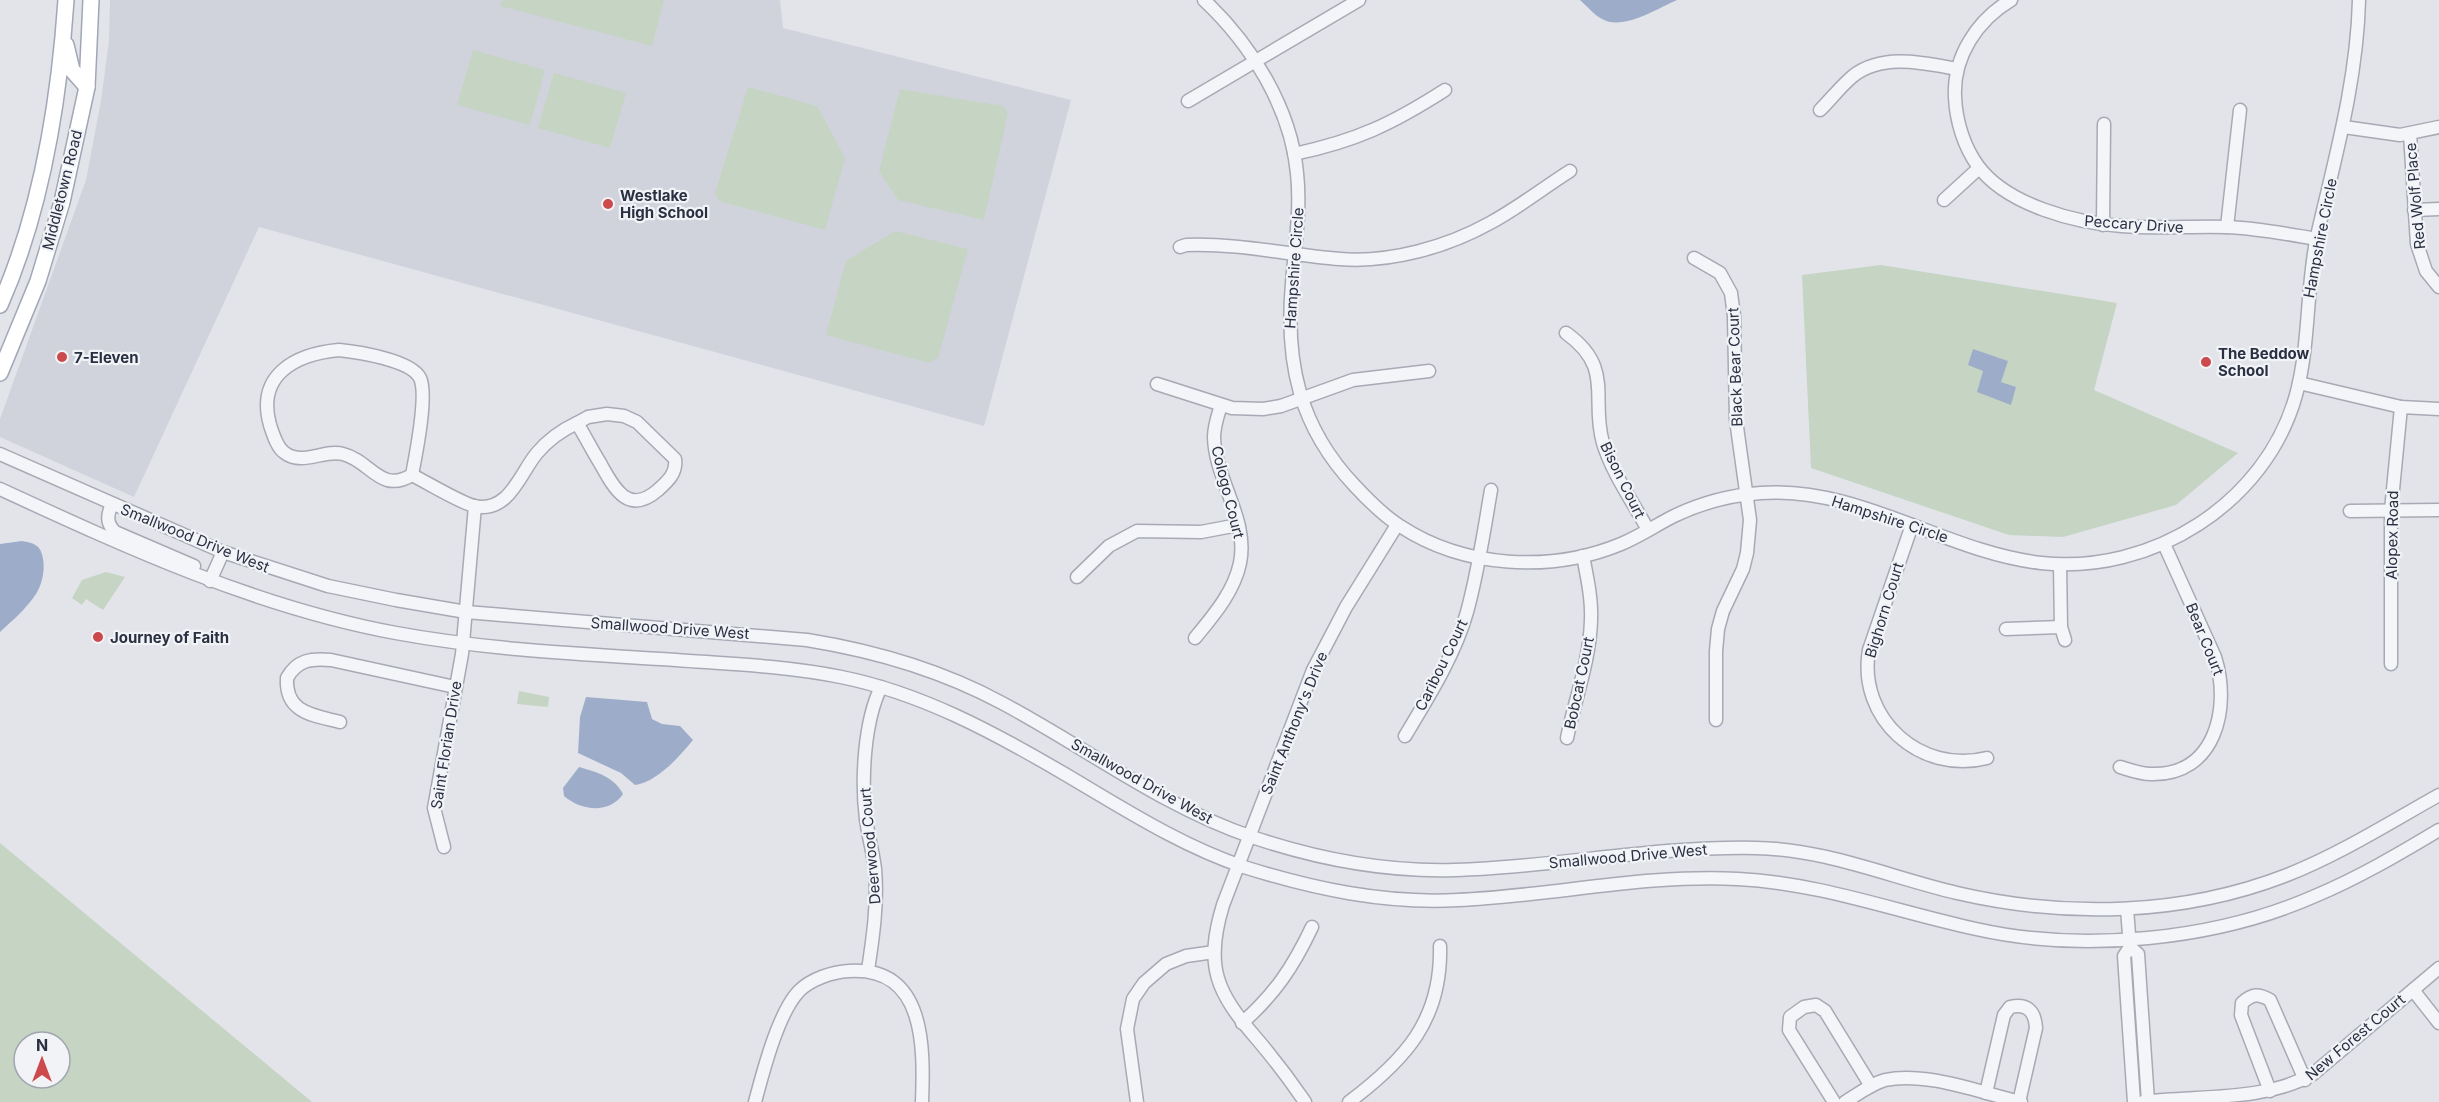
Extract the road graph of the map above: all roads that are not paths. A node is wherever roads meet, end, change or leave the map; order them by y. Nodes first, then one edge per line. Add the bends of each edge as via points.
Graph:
1 (66, 0) edge
2 (91, 0) edge
3 (1204, 0) edge
4 (1359, 0) edge
5 (2011, 0) edge
6 (2359, 0) edge
7 (1343, 4) edge
8 (63, 36) junction
9 (1255, 62) junction
10 (1957, 69) junction
11 (87, 87) junction
12 (1445, 90) dead end
13 (1188, 101) dead end
14 (1820, 110) dead end
15 (2240, 110) dead end
16 (2104, 124) dead end
17 (2344, 127) junction
18 (2439, 127) edge
19 (2410, 135) junction
20 (1294, 154) junction
21 (1979, 168) junction
22 (1570, 171) dead end
23 (1944, 200) dead end
24 (2439, 209) edge
25 (2414, 210) junction
26 (2103, 225) junction
27 (2226, 227) junction
28 (2317, 240) junction
29 (1180, 247) dead end
30 (1295, 253) junction
31 (1694, 258) dead end
32 (2439, 287) edge
33 (0, 304) edge
34 (1566, 333) dead end
35 (1429, 371) dead end
36 (0, 373) edge
37 (2299, 383) junction
38 (1158, 384) dead end
39 (1301, 399) junction
40 (1221, 405) junction
41 (2401, 407) junction
42 (2439, 409) edge
43 (577, 423) junction
44 (0, 454) edge
45 (412, 475) junction
46 (0, 489) edge
47 (1491, 490) dead end
48 (1748, 494) junction
49 (112, 504) junction
50 (475, 506) junction
51 (2391, 510) junction
52 (2439, 510) edge
53 (2350, 511) dead end
54 (1238, 525) junction
55 (1397, 525) junction
56 (1912, 525) junction
57 (1648, 530) junction
58 (2164, 544) junction
59 (223, 552) junction
60 (1583, 556) junction
61 (1479, 558) junction
62 (2060, 565) junction
63 (1077, 577) dead end
64 (210, 581) junction
65 (466, 612) junction
66 (2061, 627) junction
67 (2006, 629) dead end
68 (1195, 638) dead end
69 (2065, 640) dead end
70 (463, 643) junction
71 (2391, 664) dead end
72 (455, 687) junction
73 (881, 687) junction
74 (1716, 720) dead end
75 (340, 722) dead end
76 (1405, 736) dead end
77 (1567, 738) dead end
78 (1988, 758) dead end
79 (2120, 767) dead end
80 (2439, 795) edge
81 (2439, 830) edge
82 (1248, 836) junction
83 (444, 847) dead end
84 (1238, 865) junction
85 (2127, 909) junction
86 (1312, 927) dead end
87 (2130, 943) junction
88 (1440, 945) dead end
89 (1214, 952) junction
90 (2439, 968) edge
91 (868, 970) junction
92 (2413, 990) junction
93 (1242, 1023) junction
94 (2439, 1023) edge
95 (2305, 1080) junction
96 (1871, 1086) junction
97 (2270, 1091) junction
98 (1986, 1093) junction
99 (2148, 1101) edge
100 (755, 1102) edge
101 (922, 1102) edge
102 (1137, 1102) edge
103 (1305, 1102) edge
104 (1351, 1102) edge
105 (1834, 1102) edge
106 (1845, 1102) edge
107 (2020, 1102) edge
108 (2134, 1102) edge
109 (2143, 1102) edge

1 - 8 main road, Middletown Road
2 - 11 main road, Middletown Road
3 - 9 street, Hampshire Circle
4 - 7 street
5 - 10 street, Peccary Drive via 1972,37
6 - 17 street, Hampshire Circle
7 - 9 street
8 - 11 main road via 72,70
8 - 33 main road, Middletown Road via 42,172 23,242
9 - 13 street
9 - 20 street, Hampshire Circle via 1279,108
10 - 14 street via 1904,62 1875,65 1854,75
10 - 21 street, Peccary Drive via 1959,125
11 - 36 main road, Middletown Road via 62,202 38,281
12 - 20 street via 1370,133
15 - 27 street
16 - 26 street
17 - 19 street
17 - 28 street, Hampshire Circle
18 - 19 street
19 - 25 street, Red Wolf Place
20 - 30 street, Hampshire Circle via 1299,202
21 - 23 street
21 - 26 street, Peccary Drive via 2005,189 2037,206 2070,219
22 - 30 street via 1488,224 1442,244 1367,259 1342,260
24 - 25 street
25 - 32 street, Red Wolf Place via 2420,259
26 - 27 street, Peccary Drive
27 - 28 street, Peccary Drive
28 - 37 street, Hampshire Circle
29 - 30 street via 1227,245
30 - 39 street, Hampshire Circle via 1289,330
31 - 48 street, Black Bear Court via 1720,273 1731,293 1736,420
34 - 57 street, Bison Court via 1592,361 1600,394 1603,442
35 - 39 street via 1353,380
37 - 41 street
37 - 58 street, Hampshire Circle via 2279,437 2257,472 2220,509
38 - 40 street
39 - 40 street via 1263,409
39 - 55 street, Hampshire Circle via 1319,439 1340,469
40 - 54 street, Cologo Court via 1215,447
41 - 42 street
41 - 51 street, Alopex Road
43 - 43 street via 622,496 645,500 673,474 676,464 672,454 631,418 607,414
43 - 50 street via 543,447 506,498
44 - 49 street, Smallwood Drive West
45 - 45 street via 390,482 349,456 285,454 273,434 267,409 272,381 307,357 339,350 366,353 414,370 425,394
45 - 50 street
46 - 64 street, Smallwood Drive West
47 - 61 street, Caribou Court
48 - 56 street, Hampshire Circle via 1815,496
48 - 57 street, Hampshire Circle via 1694,508
48 - 74 street, Black Bear Court via 1747,553 1723,611 1717,639
49 - 59 street, Smallwood Drive West
49 - 64 street via 108,521 115,532 194,566
50 - 65 street, Saint Florian Drive
51 - 52 street
51 - 53 street
51 - 71 street, Alopex Road
54 - 63 street via 1201,532 1137,531 1108,546
54 - 68 street, Cologo Court via 1241,548 1235,578
55 - 61 street, Hampshire Circle via 1440,546
55 - 82 street, Saint Anthony's Drive via 1346,607 1313,670
56 - 62 street, Hampshire Circle via 2010,557
56 - 78 street, Bighorn Court via 1869,650 1871,693 1884,721 1912,748 1947,760
57 - 60 street, Hampshire Circle via 1619,545
58 - 62 street, Hampshire Circle via 2116,560
58 - 79 street, Bear Court via 2221,677 2221,709 2207,747 2184,767 2150,774
59 - 64 street
59 - 65 street, Smallwood Drive West via 328,586
60 - 61 street, Hampshire Circle via 1524,562
60 - 77 street, Bobcat Court via 1592,620
61 - 76 street, Caribou Court via 1459,632
62 - 66 street
64 - 70 street, Smallwood Drive West via 346,622
65 - 70 street, Saint Florian Drive
65 - 82 street, Smallwood Drive West via 852,647 932,672 997,700 1146,787
66 - 67 street
66 - 69 street
70 - 72 street, Saint Florian Drive
70 - 73 street, Smallwood Drive West via 789,668
72 - 75 street via 331,660 313,659 296,665 287,678 289,699 307,713
72 - 83 street, Saint Florian Drive via 434,808
73 - 84 street, Smallwood Drive West via 928,702 988,731 1183,842
73 - 91 street, Deerwood Court via 872,713 864,776 876,887
80 - 85 street, Smallwood Drive West via 2288,874 2219,896
81 - 87 street, Smallwood Drive West via 2310,899 2192,932
82 - 84 street, Saint Anthony's Drive
82 - 85 street, Smallwood Drive West via 1302,852 1415,869 1511,867 1681,850 1791,850 1996,901 2056,908
84 - 87 street, Smallwood Drive West via 1327,890 1433,901 1665,881 1742,879 1831,891 1981,930 2059,940
84 - 89 street, Saint Anthony's Drive via 1219,917
85 - 87 street
86 - 93 street via 1282,981
87 - 99 street via 2138,954
87 - 108 street via 2124,956
88 - 104 street via 1437,989 1425,1024 1407,1050
89 - 93 street, Saint Anthony's Drive via 1221,990
89 - 102 street via 1186,956 1167,964 1144,983 1133,999 1127,1029
90 - 92 street
91 - 100 street via 833,974 799,991 782,1019
91 - 101 street via 889,980 914,1008 920,1031
92 - 94 street, New Forest Court
92 - 95 street, New Forest Court
93 - 103 street, Saint Anthony's Drive
95 - 97 street, New Forest Court
95 - 97 street via 2270,1000 2255,995 2242,1003 2241,1015
96 - 98 street via 1885,1080 1910,1078
96 - 105 street via 1825,1011 1816,1005 1804,1006 1790,1017 1789,1030
96 - 106 street
97 - 99 street, New Forest Court
98 - 107 street
98 - 107 street via 2004,1015 2010,1007 2024,1006 2036,1016 2036,1028
99 - 109 street, New Forest Court

